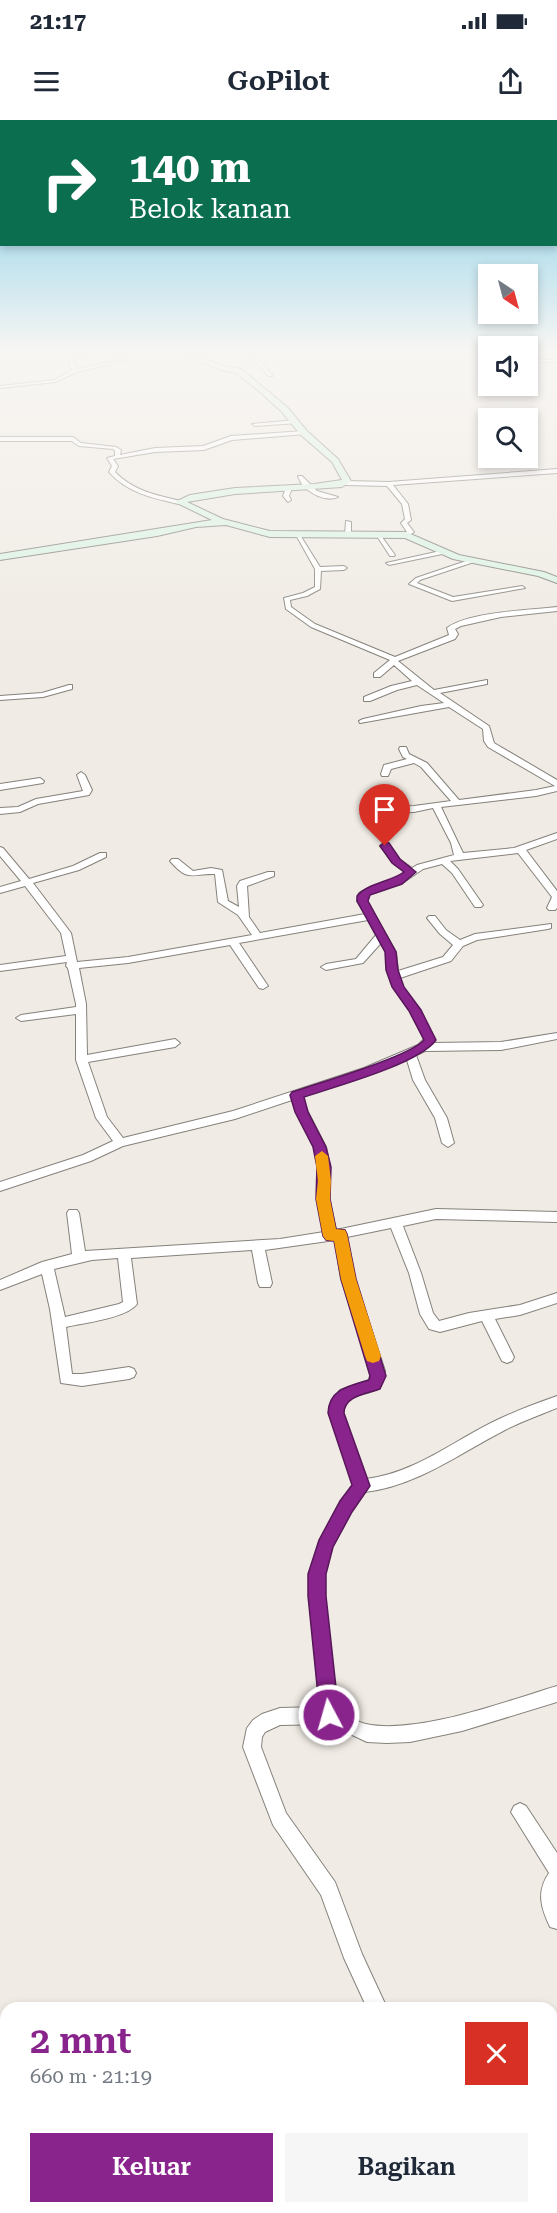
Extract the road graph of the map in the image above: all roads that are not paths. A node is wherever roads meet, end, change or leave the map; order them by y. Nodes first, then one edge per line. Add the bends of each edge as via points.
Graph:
1 (116, 452) edge
2 (158, 452) edge
3 (325, 452) edge
4 (117, 455) junction
5 (556, 472) edge
6 (300, 477) dead end
7 (346, 483) junction
8 (389, 484) junction
9 (289, 488) junction
10 (307, 488) junction
11 (335, 497) dead end
12 (288, 500) dead end
13 (179, 502) junction
14 (226, 522) junction
15 (348, 522) dead end
16 (377, 534) junction
17 (348, 535) junction
18 (406, 535) junction
19 (298, 536) junction
20 (445, 552) junction
21 (392, 555) dead end
22 (0, 557) edge
23 (420, 558) junction
24 (472, 561) junction
25 (389, 563) dead end
26 (429, 564) dead end
27 (318, 568) junction
28 (344, 568) dead end
29 (557, 580) edge
30 (522, 588) dead end
31 (557, 609) edge
32 (394, 660) junction
33 (377, 675) dead end
34 (418, 682) junction
35 (484, 682) dead end
36 (69, 687) dead end
37 (434, 692) junction
38 (0, 698) edge
39 (367, 699) dead end
40 (453, 704) junction
41 (363, 721) dead end
42 (404, 749) dead end
43 (414, 760) junction
44 (385, 774) dead end
45 (81, 776) dead end
46 (40, 781) dead end
47 (557, 786) edge
48 (0, 787) edge
49 (456, 801) junction
50 (436, 805) junction
51 (372, 811) dead end
52 (0, 812) edge
53 (557, 836) edge
54 (385, 846) dead end
55 (520, 849) junction
56 (0, 850) edge
57 (103, 855) dead end
58 (459, 856) junction
59 (444, 860) junction
60 (175, 861) dead end
61 (411, 872) junction
62 (271, 874) dead end
63 (27, 881) junction
64 (0, 890) edge
65 (478, 905) dead end
66 (552, 908) dead end
67 (245, 916) junction
68 (372, 916) junction
69 (432, 918) dead end
70 (548, 926) dead end
71 (382, 935) junction
72 (258, 937) junction
73 (233, 941) junction
74 (459, 944) junction
75 (71, 962) junction
76 (326, 967) dead end
77 (0, 968) edge
78 (394, 976) junction
79 (263, 986) dead end
80 (81, 1010) junction
81 (21, 1018) dead end
82 (557, 1036) edge
83 (176, 1043) dead end
84 (424, 1047) junction
85 (410, 1054) junction
86 (82, 1060) junction
87 (296, 1095) junction
88 (120, 1143) junction
89 (448, 1143) dead end
90 (0, 1187) edge
91 (73, 1213) dead end
92 (555, 1219) edge
93 (395, 1222) junction
94 (335, 1235) junction
95 (258, 1246) junction
96 (124, 1253) junction
97 (79, 1257) junction
98 (47, 1266) junction
99 (265, 1283) dead end
100 (0, 1285) edge
101 (557, 1298) edge
102 (486, 1315) junction
103 (60, 1323) junction
104 (507, 1358) dead end
105 (129, 1373) dead end
106 (557, 1402) edge
107 (361, 1486) junction
108 (557, 1694) edge
109 (329, 1715) junction
110 (520, 1812) dead end
111 (557, 1869) edge
112 (557, 1878) edge
113 (557, 1920) edge
114 (374, 2002) edge

1 - 4 street
2 - 4 street
3 - 7 street via 335,461
4 - 13 street via 110,459 114,464 112,472 123,485
5 - 8 street
6 - 10 street
7 - 8 street
7 - 10 street
8 - 18 street via 405,504 408,519 404,523 411,532
9 - 10 street
9 - 12 street
9 - 13 street via 213,494
10 - 11 street via 320,496
13 - 14 street
14 - 19 street via 261,533
14 - 22 street
15 - 17 street
16 - 17 street
16 - 18 street
16 - 21 street
17 - 19 street
18 - 20 street
19 - 27 street
20 - 23 street
20 - 24 street
23 - 25 street
23 - 26 street
24 - 29 street
24 - 30 street via 412,582 452,599
27 - 28 street
27 - 32 street via 318,590 286,599 288,608 316,629 340,635
31 - 32 street via 458,624 451,628 452,637
32 - 33 street
32 - 34 street
34 - 37 street
34 - 39 street
35 - 37 street
36 - 38 street via 43,695
37 - 40 street
40 - 41 street
40 - 47 street via 486,728 491,745
42 - 43 street via 406,756
43 - 44 street via 387,767
43 - 49 street via 424,765
45 - 52 street via 86,793
46 - 48 street
47 - 49 street via 519,796
49 - 50 street
50 - 51 street
50 - 58 street
53 - 55 street
54 - 61 street
55 - 58 street
55 - 66 street via 554,891 557,897
56 - 63 street
57 - 63 street via 76,868
58 - 59 street
59 - 61 street
59 - 65 street
60 - 67 street via 189,874 219,872 223,902
61 - 68 street via 398,882 362,896
62 - 67 street via 243,883
63 - 64 street
63 - 75 street via 66,933
67 - 72 street
68 - 71 street
68 - 72 street
69 - 74 street
70 - 74 street via 484,934
71 - 76 street via 359,961
71 - 78 street via 392,957
72 - 73 street
73 - 75 street via 128,960
73 - 79 street
74 - 78 street via 447,959
75 - 77 street
75 - 80 street
78 - 84 street via 428,1034 430,1040
80 - 81 street
80 - 86 street
82 - 84 street via 501,1046
83 - 86 street
84 - 85 street
85 - 87 street
85 - 89 street via 419,1080 441,1118
86 - 88 street via 102,1118
87 - 88 street via 235,1115
87 - 94 street via 320,1147 323,1199
88 - 90 street
91 - 97 street
92 - 93 street via 436,1214
93 - 94 street
93 - 102 street via 434,1325 440,1328
94 - 95 street
94 - 107 street via 378,1371 374,1384 343,1395 336,1403
95 - 96 street
95 - 99 street
96 - 97 street
96 - 103 street via 130,1304
97 - 98 street
98 - 100 street
98 - 103 street
101 - 102 street via 520,1310
102 - 104 street
103 - 105 street via 66,1379
106 - 107 street via 501,1425 435,1463
107 - 109 street via 325,1545 317,1574
108 - 109 street via 425,1731 397,1735 366,1732
109 - 114 street via 267,1720 251,1736 252,1747 279,1819 328,1889
110 - 111 street
112 - 113 street via 548,1900

